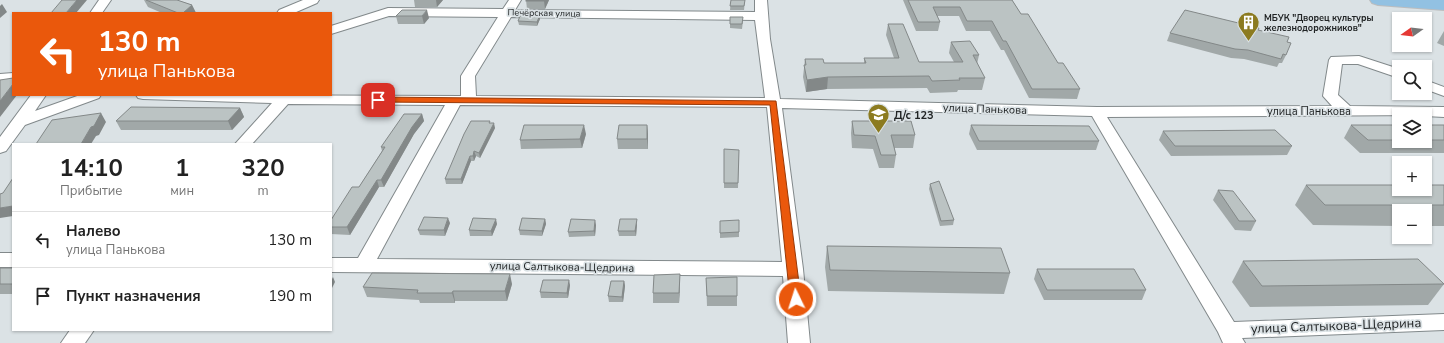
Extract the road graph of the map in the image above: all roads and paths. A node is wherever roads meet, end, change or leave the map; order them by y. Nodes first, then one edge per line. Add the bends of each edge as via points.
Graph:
1 (105, 0) edge
2 (313, 0) edge
3 (515, 0) edge
4 (1378, 0) edge
5 (1444, 5) edge
6 (760, 8) edge
7 (97, 12) edge
8 (285, 12) edge
9 (508, 13) junction
10 (332, 30) edge
11 (1392, 72) edge
12 (12, 77) edge
13 (0, 78) edge
14 (1432, 87) edge
15 (1444, 92) edge
16 (38, 96) edge
17 (91, 96) edge
18 (186, 96) edge
19 (284, 99) junction
20 (462, 101) junction
21 (773, 103) junction
22 (1346, 111) junction
23 (1098, 112) junction
24 (1444, 112) edge
25 (21, 121) junction
26 (244, 143) edge
27 (0, 148) edge
28 (0, 260) edge
29 (12, 260) edge
30 (332, 265) edge
31 (364, 265) junction
32 (793, 269) junction
33 (1443, 323) edge
34 (82, 331) edge
35 (1231, 336) edge
36 (72, 343) edge
37 (799, 343) edge

1 - 7 street
2 - 8 street
3 - 9 street
4 - 5 main road
6 - 9 street, Печёрская улица
6 - 21 street
9 - 10 street, Печёрская улица via 388,12
9 - 20 street via 468,76
11 - 22 street via 1358,60 1336,60 1330,96
12 - 13 street
14 - 15 street
16 - 25 street
17 - 25 street
18 - 19 street, улица Панькова
19 - 20 street, улица Панькова
19 - 26 street
20 - 21 street, улица Панькова
20 - 31 street
21 - 23 street, улица Панькова
21 - 32 street
22 - 23 street, улица Панькова
22 - 24 street, улица Панькова
23 - 35 street
25 - 27 street
28 - 29 street
30 - 31 street, улица Салтыкова-Щедрина
31 - 32 street, улица Салтыкова-Щедрина
32 - 37 street
33 - 35 street, улица Салтыкова-Щедрина
34 - 36 street

